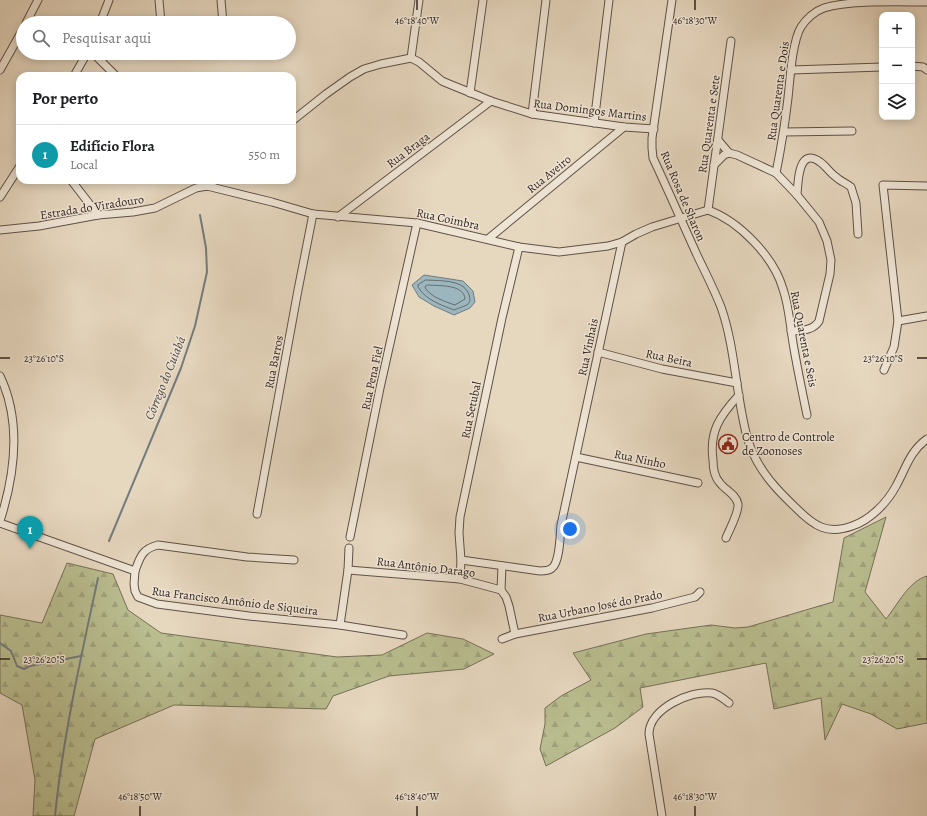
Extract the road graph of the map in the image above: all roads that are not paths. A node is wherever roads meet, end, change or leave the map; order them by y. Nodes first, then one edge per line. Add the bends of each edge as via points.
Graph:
1 (38, 0) edge
2 (110, 0) edge
3 (159, 0) edge
4 (221, 0) edge
5 (419, 0) edge
6 (482, 0) edge
7 (546, 0) edge
8 (609, 0) edge
9 (672, 0) edge
10 (927, 2) edge
11 (30, 16) edge
12 (103, 16) edge
13 (160, 16) edge
14 (222, 16) edge
15 (16, 41) edge
16 (731, 41) dead end
17 (411, 58) junction
18 (83, 60) edge
19 (101, 60) edge
20 (915, 66) edge
21 (879, 67) edge
22 (0, 70) edge
23 (791, 70) junction
24 (927, 70) edge
25 (76, 72) edge
26 (112, 72) edge
27 (470, 93) junction
28 (491, 101) junction
29 (532, 114) junction
30 (296, 118) edge
31 (594, 123) junction
32 (624, 127) junction
33 (654, 129) junction
34 (784, 132) junction
35 (852, 132) dead end
36 (718, 140) junction
37 (729, 153) junction
38 (714, 166) junction
39 (16, 172) edge
40 (776, 173) junction
41 (74, 184) edge
42 (211, 184) edge
43 (208, 186) junction
44 (927, 186) edge
45 (1, 193) edge
46 (797, 195) junction
47 (708, 210) junction
48 (313, 214) junction
49 (98, 215) junction
50 (338, 217) junction
51 (680, 219) junction
52 (417, 222) junction
53 (0, 230) edge
54 (858, 234) dead end
55 (488, 239) junction
56 (622, 242) junction
57 (519, 247) junction
58 (927, 316) edge
59 (898, 321) junction
60 (791, 331) junction
61 (598, 352) junction
62 (884, 370) dead end
63 (0, 376) edge
64 (737, 384) junction
65 (738, 395) junction
66 (807, 415) dead end
67 (927, 439) edge
68 (576, 457) junction
69 (698, 483) dead end
70 (257, 514) dead end
71 (0, 522) edge
72 (350, 537) dead end
73 (726, 538) dead end
74 (349, 548) dead end
75 (294, 560) dead end
76 (461, 560) junction
77 (502, 566) junction
78 (348, 570) junction
79 (135, 571) junction
80 (460, 579) junction
81 (501, 590) junction
82 (700, 592) dead end
83 (340, 625) junction
84 (514, 634) junction
85 (403, 635) dead end
86 (502, 639) dead end
87 (729, 703) dead end
88 (662, 816) edge

1 - 11 street
2 - 12 street
3 - 13 street
4 - 14 street
5 - 17 street
6 - 27 street
7 - 29 street
8 - 31 street
9 - 33 street, Rua Rosa de Sharon
10 - 23 street, Rua Quarenta e Dois via 848,3 824,7 801,26
15 - 22 street
16 - 36 street, Rua Quarenta e Sete
17 - 27 street, Rua Domingos Martins via 442,81
17 - 30 street via 364,69
18 - 25 street
19 - 26 street
20 - 24 street
21 - 23 street
23 - 34 street, Rua Quarenta e Dois
27 - 28 street, Rua Domingos Martins
28 - 29 street, Rua Domingos Martins
28 - 50 street, Rua Braga
29 - 31 street, Rua Domingos Martins
31 - 32 street, Rua Domingos Martins
32 - 33 street, Rua Domingos Martins
32 - 55 street, Rua Aveiro
33 - 51 street, Rua Rosa de Sharon via 653,158
34 - 35 street
34 - 40 street, Rua Quarenta e Dois
36 - 37 street
36 - 38 street, Rua Quarenta e Sete
37 - 38 street
37 - 40 street
38 - 47 street, Rua Quarenta e Sete
39 - 45 street
40 - 46 street
41 - 49 street
42 - 43 street
43 - 48 street, Rua Coimbra
43 - 49 street, Estrada do Viradouro via 196,188 155,208
44 - 59 street via 883,185
46 - 54 street via 802,162 812,158 851,187 856,203
46 - 60 street via 819,222 828,241 831,260 830,274 816,326
47 - 51 street
47 - 60 street, Rua Quarenta e Seis via 729,221 753,241 772,265 783,287
48 - 50 street, Rua Coimbra
48 - 70 street, Rua Barros
49 - 53 street, Estrada do Viradouro
50 - 52 street, Rua Coimbra
51 - 56 street, Rua Coimbra via 647,229
51 - 64 street, Rua Rosa de Sharon via 720,306
52 - 55 street, Rua Coimbra
52 - 72 street, Rua Pena Fiel
55 - 57 street, Rua Coimbra
56 - 57 street, Rua Coimbra via 591,249 559,252
56 - 61 street, Rua Vinhais
57 - 76 street, Rua Setubal via 460,517
58 - 59 street
59 - 62 street via 894,347
60 - 66 street, Rua Quarenta e Seis
61 - 64 street, Rua Beira via 662,369
61 - 68 street, Rua Vinhais
63 - 71 street via 10,406 14,447 8,496
64 - 65 street, Rua Rosa de Sharon
65 - 67 street, Rua Rosa de Sharon via 749,446 765,475 806,518 826,530 851,526 871,515 896,487 914,450
65 - 73 street via 721,416 712,439 717,479 738,504
68 - 69 street, Rua Ninho
68 - 77 street, Rua Vinhais via 555,565 548,571
71 - 79 street
74 - 78 street
75 - 79 street via 247,557 158,545 145,550
76 - 77 street
76 - 80 street, Rua Setubal
77 - 81 street
78 - 80 street, Rua Antônio Darago
78 - 83 street
79 - 83 street, Rua Francisco Antônio de Siqueira via 134,584 138,597 157,604
80 - 81 street, Rua Antônio Darago
81 - 84 street via 509,606
82 - 84 street, Rua Urbano José do Prado via 695,597 652,608
83 - 85 street, Rua Francisco Antônio de Siqueira
84 - 86 street, Rua Urbano José do Prado
87 - 88 street via 712,693 691,695 674,702 652,722 649,734

